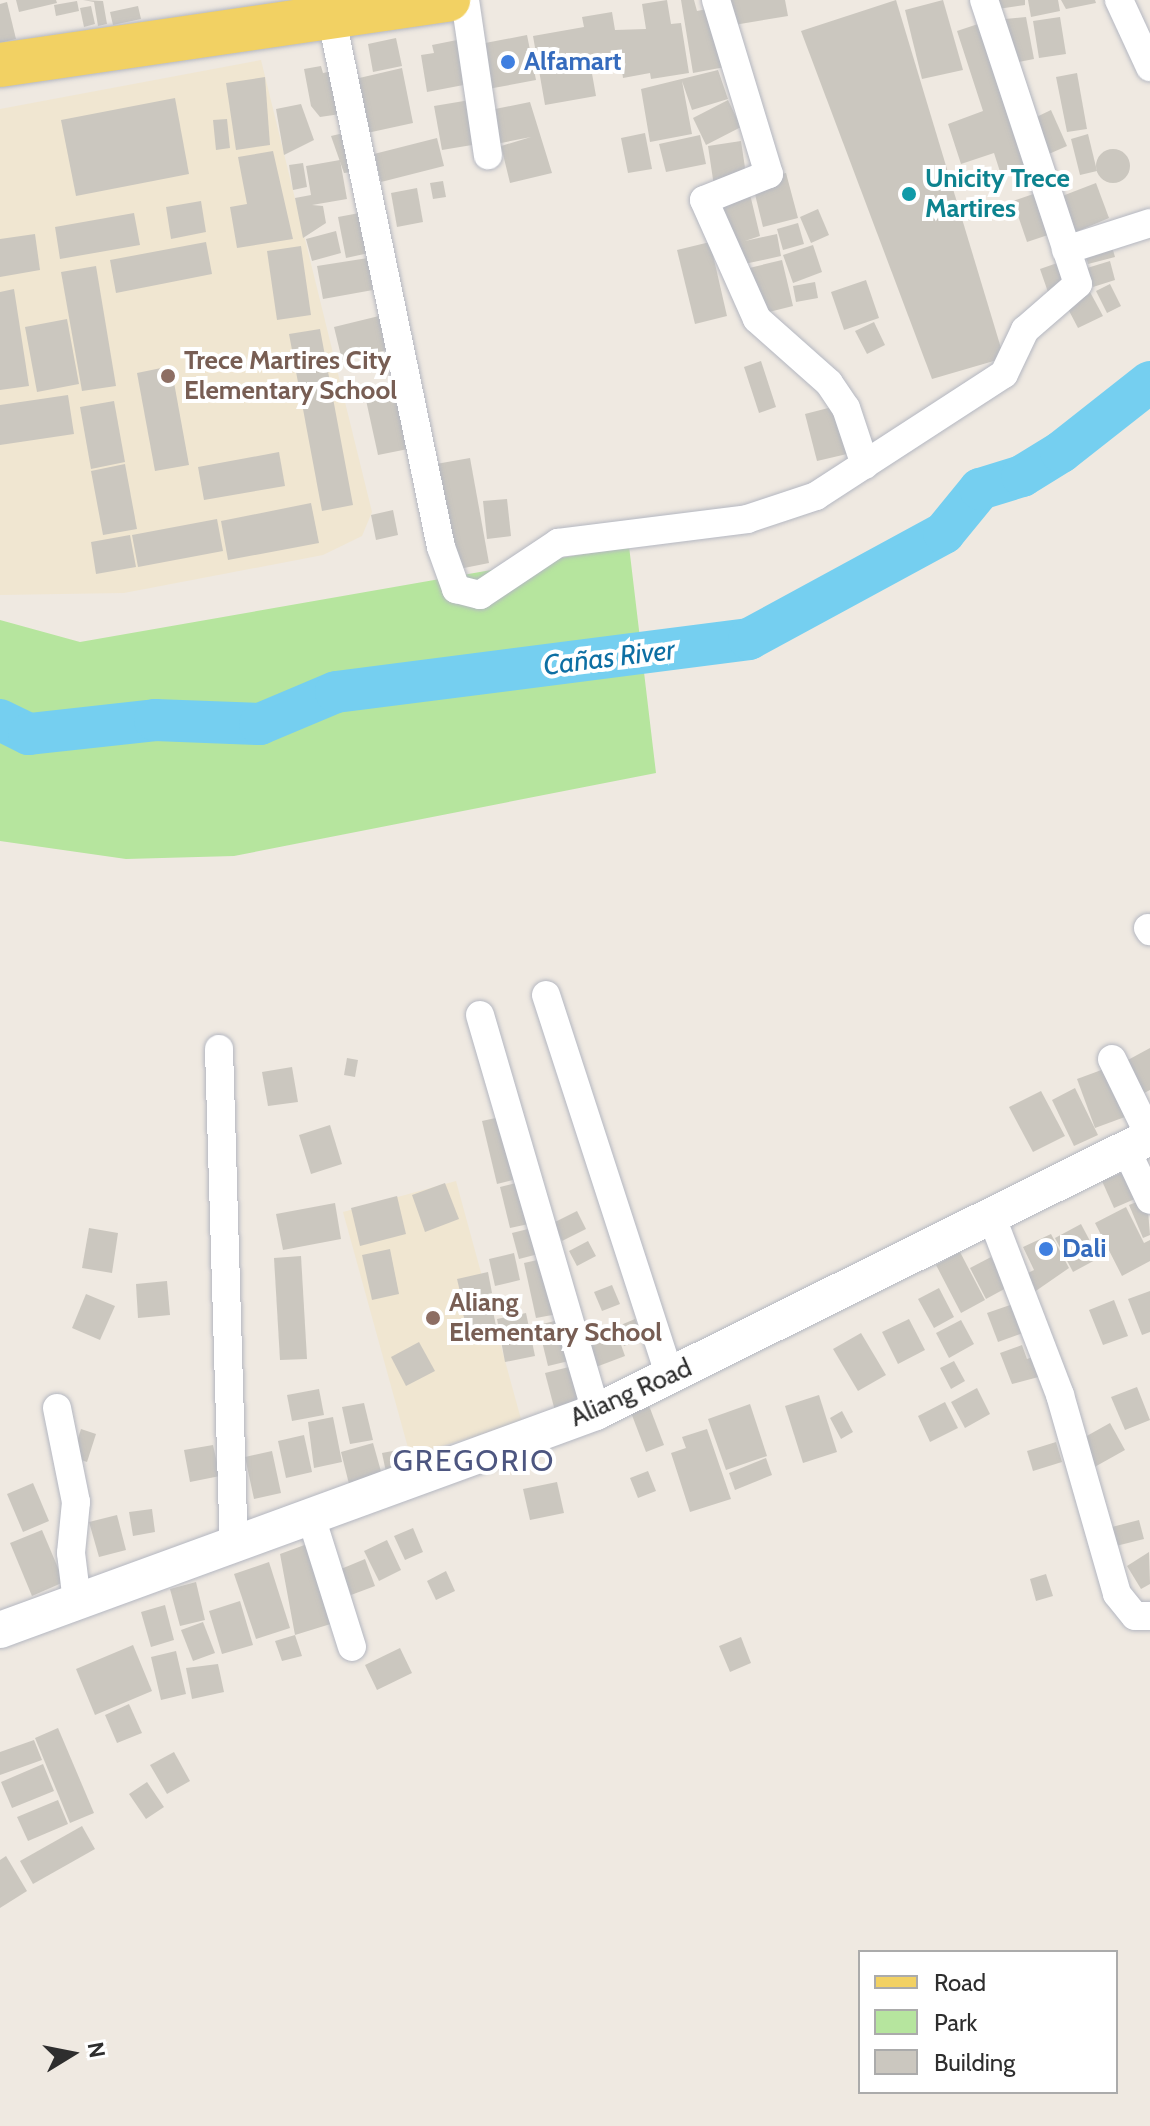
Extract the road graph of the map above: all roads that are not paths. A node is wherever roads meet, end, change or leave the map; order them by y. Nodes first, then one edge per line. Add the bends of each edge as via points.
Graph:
1 (448, 0) edge
2 (465, 0) edge
3 (716, 0) edge
4 (984, 0) edge
5 (1119, 0) edge
6 (331, 15) junction
7 (0, 65) edge
8 (1150, 67) edge
9 (488, 155) dead end
10 (1150, 223) edge
11 (1066, 250) junction
12 (865, 465) junction
13 (546, 995) dead end
14 (480, 1015) dead end
15 (219, 1049) dead end
16 (1112, 1059) dead end
17 (1142, 1141) edge
18 (1150, 1200) edge
19 (991, 1215) junction
20 (670, 1377) junction
21 (57, 1408) dead end
22 (596, 1412) junction
23 (312, 1520) junction
24 (234, 1547) junction
25 (77, 1602) junction
26 (1150, 1616) edge
27 (0, 1630) edge
28 (352, 1647) dead end

1 - 6 main road
2 - 9 street
3 - 12 street via 769,174 704,200 757,319 829,383 846,408
4 - 11 street
5 - 8 street
6 - 7 main road
6 - 12 street via 441,547 456,589 480,595 503,586 558,543 747,519 816,496
10 - 11 street
11 - 12 street via 1074,291 1025,330 1004,374
13 - 20 street
14 - 22 street
15 - 24 street
16 - 17 street
17 - 18 street
17 - 19 street, Aliang Road
19 - 20 street, Aliang Road
19 - 26 street via 1060,1395 1117,1594 1135,1616
20 - 22 street, Aliang Road
21 - 25 street via 76,1502 71,1553
22 - 23 street, Aliang Road
23 - 24 street, Aliang Road
23 - 28 street
24 - 25 street, Aliang Road
25 - 27 street, Aliang Road

